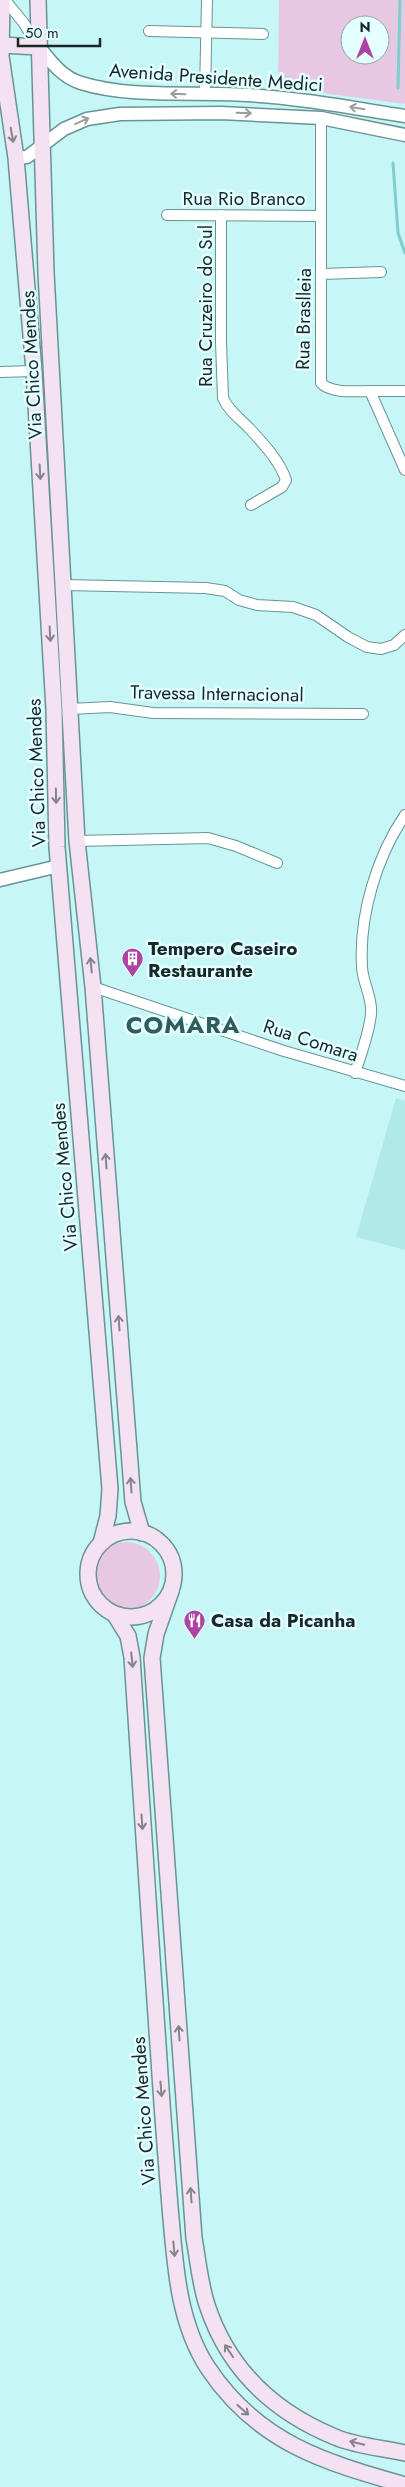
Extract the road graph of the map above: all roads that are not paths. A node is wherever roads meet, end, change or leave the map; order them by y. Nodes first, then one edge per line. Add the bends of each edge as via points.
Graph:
1 (4, 0) edge
2 (38, 0) edge
3 (207, 0) edge
4 (0, 20) edge
5 (149, 31) dead end
6 (206, 32) junction
7 (263, 34) dead end
8 (1, 45) edge
9 (39, 47) junction
10 (205, 94) junction
11 (399, 115) edge
12 (321, 118) junction
13 (391, 133) junction
14 (405, 135) edge
15 (41, 147) junction
16 (16, 158) junction
17 (167, 215) dead end
18 (222, 215) junction
19 (321, 216) junction
20 (381, 272) dead end
21 (322, 274) junction
22 (34, 371) junction
23 (0, 372) edge
24 (370, 391) junction
25 (405, 391) edge
26 (405, 470) edge
27 (251, 505) dead end
28 (64, 585) junction
29 (405, 635) edge
30 (70, 709) junction
31 (363, 714) dead end
32 (405, 815) edge
33 (77, 841) junction
34 (276, 863) dead end
35 (59, 866) junction
36 (0, 880) edge
37 (93, 987) junction
38 (355, 1073) junction
39 (405, 1086) edge
40 (142, 1533) junction
41 (100, 1543) junction
42 (171, 1591) junction
43 (115, 1615) junction
44 (405, 2453) edge
45 (405, 2485) edge

1 - 4 main road, Via Chico Mendes
1 - 9 street
2 - 9 main road, Via Chico Mendes
3 - 6 street
4 - 8 main road, Via Chico Mendes
5 - 6 street
6 - 7 street
6 - 10 street
8 - 9 main road
8 -> 16 main road, Via Chico Mendes via 8,117
10 -> 9 street, Avenida Presidente Medici via 154,93 80,83 60,71
9 - 15 main road, Via Chico Mendes
11 -> 10 street, Avenida Presidente Medici via 295,99
11 - 13 street
12 - 13 street, Avenida Presidente Medici
15 -> 12 street, Avenida Presidente Medici via 64,129 102,115 165,112
12 - 19 street, Rua Braslleia
13 - 14 street, Avenida Presidente Medici
15 - 16 street, Avenida Presidente Medici via 27,157
15 - 28 main road, Via Chico Mendes
16 - 22 main road, Via Chico Mendes
17 - 18 street, Rua Rio Branco
18 - 19 street, Rua Rio Branco
18 - 27 street, Rua Cruzeiro do Sul via 223,398 283,470 286,480 282,487
19 - 21 street, Rua Braslleia
20 - 21 street
21 - 24 street, Rua Braslleia via 321,383 330,389
22 - 23 street
22 -> 35 main road, Via Chico Mendes via 54,709
24 - 25 street
24 - 26 street
28 - 29 street via 117,588 174,586 225,591 256,606 288,606 316,615 368,647 381,649 394,645
28 - 30 main road, Via Chico Mendes
30 - 31 street, Travessa Internacional via 110,707 153,713
30 - 33 main road, Via Chico Mendes
32 - 38 street via 380,859 371,892 362,966 372,1014
33 - 34 street via 201,838 222,841
37 -> 33 main road, Via Chico Mendes
35 - 36 street
35 - 41 main road, Via Chico Mendes via 110,1489 108,1516
37 - 38 street, Rua Comara
40 -> 37 main road, Via Chico Mendes via 132,1502
38 - 39 street, Rua Comara
40 - 41 main road via 129,1531
40 - 42 main road via 153,1537 169,1554 174,1578
41 - 43 main road via 90,1558 87,1574 90,1592 100,1606
42 - 43 main road via 151,1612 137,1617
44 -> 42 main road via 337,2438 292,2417 253,2384 226,2347 207,2305 194,2238 152,1658 156,1634
43 -> 45 main road, Via Chico Mendes via 128,1636 132,1657 166,2165 178,2288 189,2326 207,2367 234,2402 270,2434 329,2462

